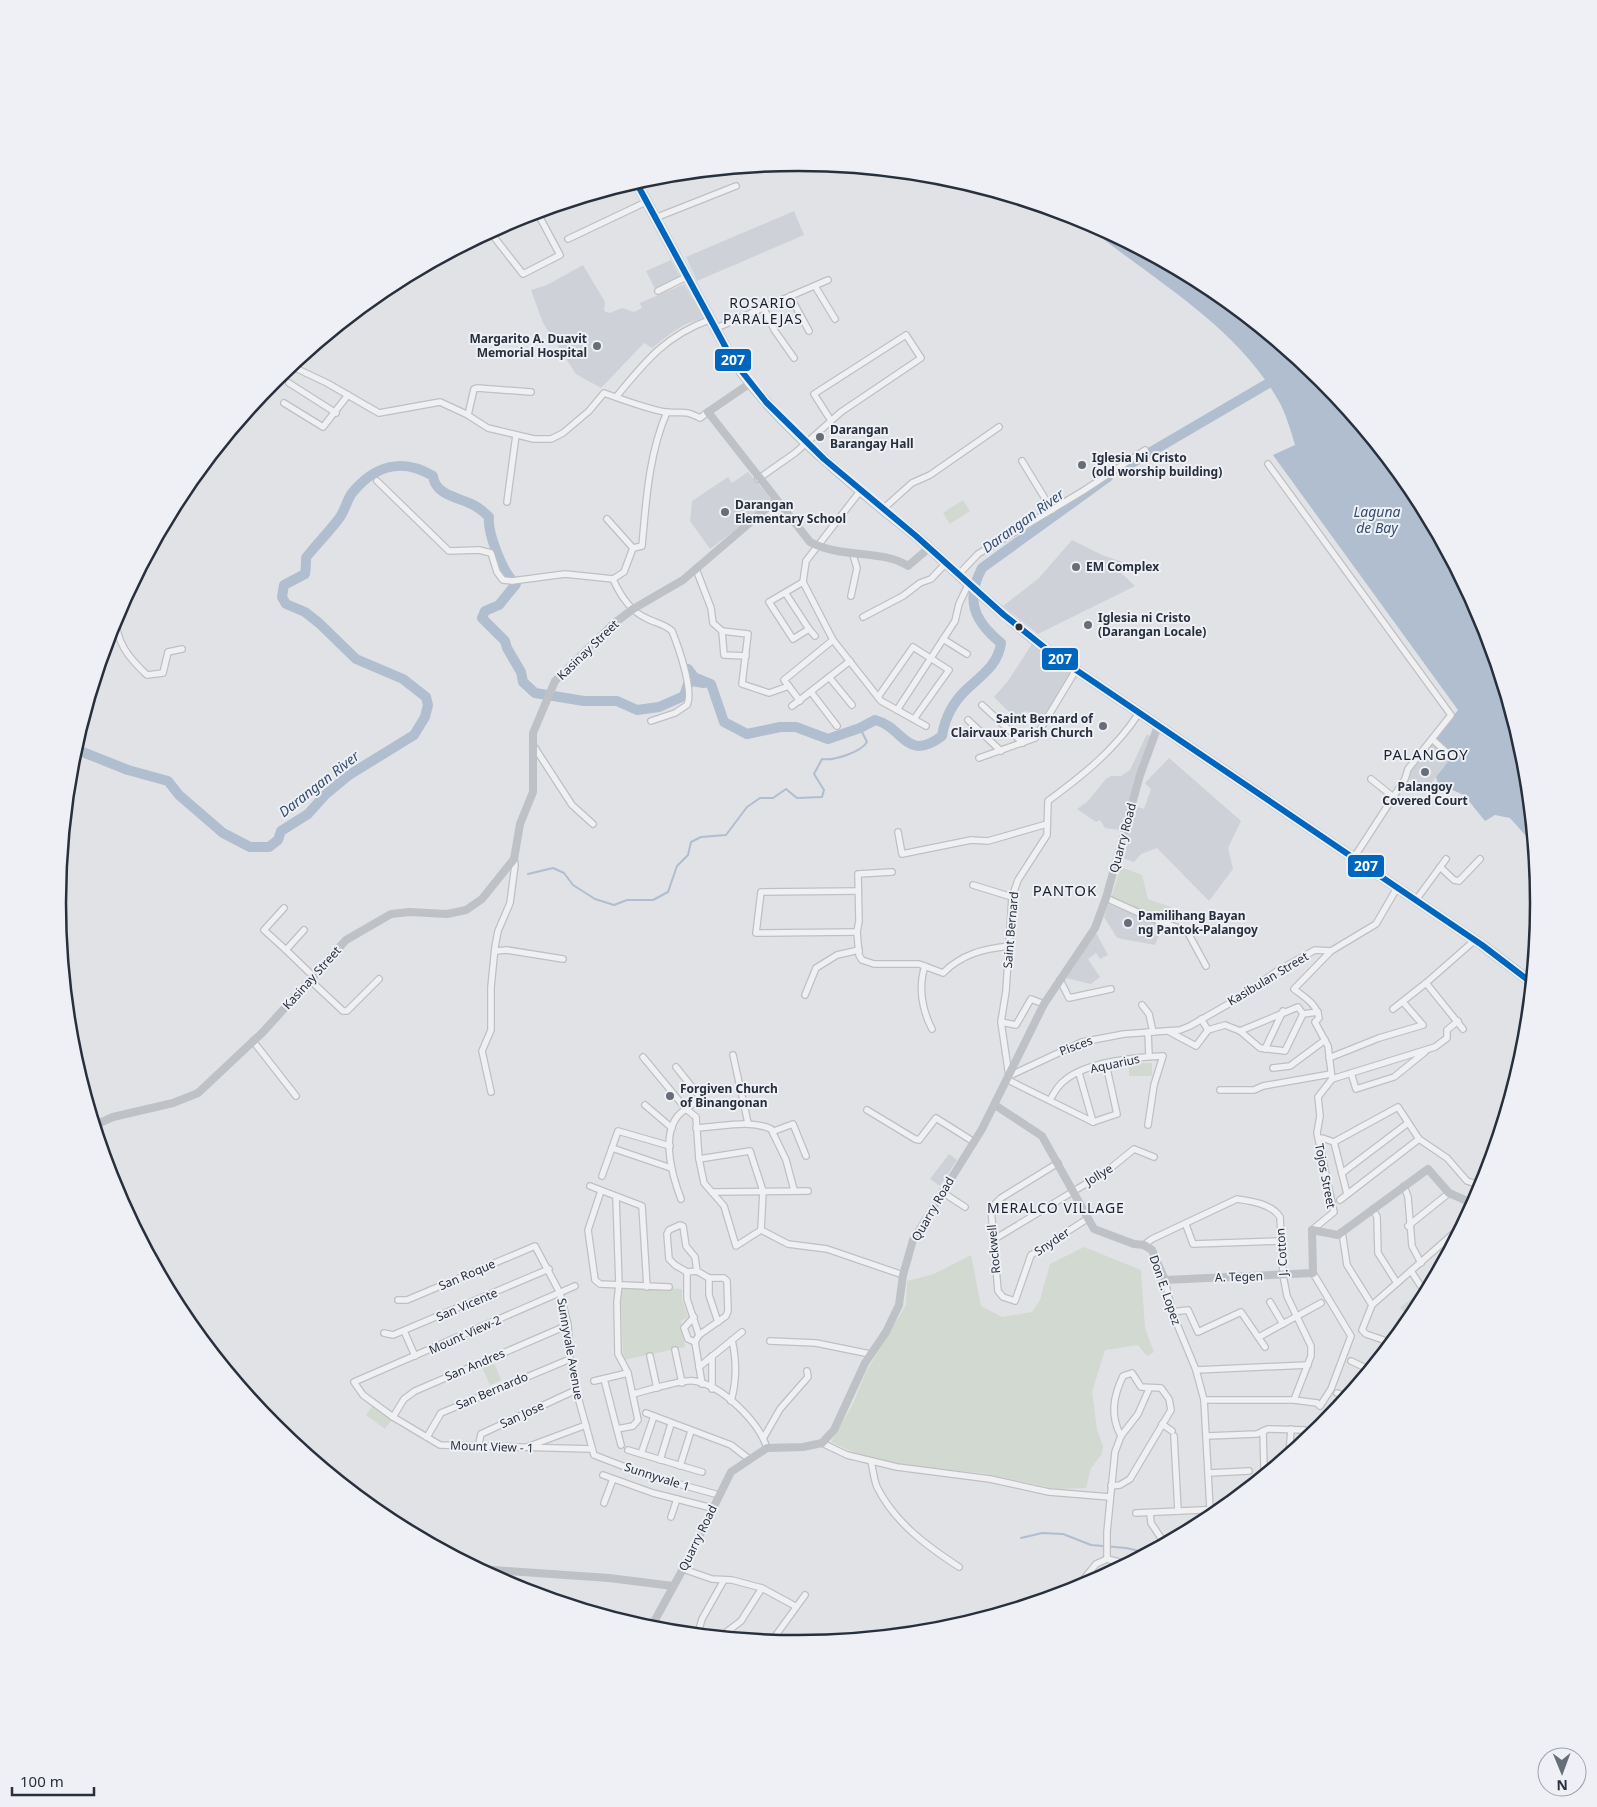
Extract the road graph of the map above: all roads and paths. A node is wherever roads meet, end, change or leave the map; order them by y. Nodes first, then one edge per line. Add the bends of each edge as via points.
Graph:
1 (736, 186) dead end
2 (639, 189) edge
3 (646, 202) junction
4 (541, 218) edge
5 (655, 218) junction
6 (495, 238) edge
7 (568, 239) dead end
8 (686, 278) junction
9 (828, 280) dead end
10 (815, 286) junction
11 (658, 291) dead end
12 (790, 296) junction
13 (762, 307) junction
14 (835, 319) dead end
15 (709, 320) junction
16 (714, 329) junction
17 (809, 331) dead end
18 (794, 358) dead end
19 (298, 370) edge
20 (289, 384) dead end
21 (749, 384) junction
22 (531, 392) dead end
23 (348, 395) junction
24 (616, 398) junction
25 (284, 403) dead end
26 (667, 412) junction
27 (708, 412) junction
28 (336, 413) junction
29 (468, 415) junction
30 (830, 419) junction
31 (999, 427) dead end
32 (516, 435) junction
33 (807, 443) junction
34 (1145, 450) dead end
35 (1022, 461) dead end
36 (1268, 464) dead end
37 (758, 479) junction
38 (377, 481) dead end
39 (861, 490) junction
40 (775, 500) junction
41 (507, 502) dead end
42 (883, 509) junction
43 (1052, 510) junction
44 (607, 519) dead end
45 (817, 546) junction
46 (633, 548) junction
47 (929, 548) junction
48 (853, 555) junction
49 (945, 564) junction
50 (696, 569) junction
51 (958, 575) junction
52 (613, 579) junction
53 (804, 582) junction
54 (969, 585) junction
55 (786, 594) junction
56 (851, 596) dead end
57 (633, 609) junction
58 (863, 617) dead end
59 (809, 629) junction
60 (722, 632) junction
61 (118, 634) edge
62 (815, 636) dead end
63 (943, 639) junction
64 (833, 640) junction
65 (182, 649) dead end
66 (967, 654) dead end
67 (746, 656) junction
68 (931, 657) junction
69 (850, 661) junction
70 (1076, 670) junction
71 (829, 677) junction
72 (789, 686) junction
73 (811, 692) junction
74 (878, 697) junction
75 (800, 700) junction
76 (852, 705) dead end
77 (982, 705) dead end
78 (792, 706) dead end
79 (897, 710) junction
80 (1139, 713) junction
81 (914, 720) junction
82 (968, 720) dead end
83 (651, 721) dead end
84 (837, 726) dead end
85 (926, 726) dead end
86 (1158, 726) junction
87 (1432, 739) junction
88 (532, 743) junction
89 (1022, 743) junction
90 (1001, 751) junction
91 (1451, 756) dead end
92 (979, 758) dead end
93 (1370, 779) dead end
94 (1392, 796) junction
95 (593, 824) dead end
96 (1047, 824) junction
97 (898, 832) dead end
98 (514, 858) junction
99 (1353, 859) junction
100 (1446, 859) dead end
101 (1480, 860) dead end
102 (1440, 867) junction
103 (892, 872) dead end
104 (973, 886) dead end
105 (1396, 888) junction
106 (858, 891) junction
107 (1012, 897) junction
108 (1106, 898) junction
109 (1416, 900) junction
110 (284, 908) dead end
111 (304, 930) dead end
112 (857, 932) junction
113 (1475, 940) junction
114 (1008, 946) junction
115 (286, 950) junction
116 (859, 950) junction
117 (495, 951) junction
118 (1331, 951) junction
119 (563, 959) dead end
120 (925, 966) junction
121 (1206, 966) dead end
122 (379, 978) dead end
123 (313, 979) junction
124 (1526, 979) edge
125 (1060, 980) junction
126 (1426, 983) junction
127 (1111, 989) dead end
128 (805, 995) dead end
129 (1403, 1002) junction
130 (1044, 1004) junction
131 (1142, 1005) dead end
132 (1393, 1009) dead end
133 (1283, 1011) junction
134 (1318, 1012) junction
135 (1303, 1014) junction
136 (1201, 1019) junction
137 (1458, 1021) junction
138 (1002, 1022) junction
139 (932, 1029) dead end
140 (1463, 1029) dead end
141 (1208, 1030) junction
142 (1168, 1031) junction
143 (1240, 1031) junction
144 (1150, 1032) junction
145 (1325, 1040) junction
146 (253, 1041) junction
147 (1265, 1049) junction
148 (1426, 1051) junction
149 (733, 1055) dead end
150 (1149, 1056) junction
151 (643, 1058) dead end
152 (1329, 1058) junction
153 (1106, 1064) junction
154 (676, 1066) dead end
155 (1273, 1068) dead end
156 (1079, 1073) junction
157 (1352, 1073) junction
158 (1331, 1077) junction
159 (1008, 1078) junction
160 (1220, 1090) dead end
161 (491, 1092) dead end
162 (296, 1096) dead end
163 (1050, 1100) junction
164 (995, 1104) junction
165 (645, 1105) dead end
166 (686, 1109) junction
167 (867, 1110) dead end
168 (1093, 1122) junction
169 (100, 1123) edge
170 (748, 1123) junction
171 (1408, 1123) junction
172 (1148, 1126) dead end
173 (672, 1128) junction
174 (696, 1128) junction
175 (774, 1131) junction
176 (1322, 1138) dead end
177 (1419, 1139) junction
178 (974, 1142) junction
179 (1334, 1142) junction
180 (670, 1146) junction
181 (612, 1148) junction
182 (806, 1156) dead end
183 (1154, 1157) dead end
184 (699, 1159) junction
185 (1058, 1163) junction
186 (671, 1168) junction
187 (1342, 1173) junction
188 (602, 1176) dead end
189 (1475, 1184) edge
190 (590, 1186) dead end
191 (1404, 1186) junction
192 (794, 1190) junction
193 (601, 1191) junction
194 (763, 1191) junction
195 (808, 1191) dead end
196 (712, 1192) junction
197 (942, 1192) junction
198 (1073, 1192) junction
199 (1449, 1193) junction
200 (1347, 1194) junction
201 (616, 1197) junction
202 (681, 1199) dead end
203 (1340, 1200) dead end
204 (1467, 1201) edge
205 (965, 1207) dead end
206 (1373, 1209) junction
207 (1087, 1219) junction
208 (1186, 1224) junction
209 (1408, 1226) junction
210 (761, 1230) junction
211 (1312, 1230) junction
212 (1342, 1232) junction
213 (1450, 1237) edge
214 (992, 1240) junction
215 (1281, 1241) junction
216 (1144, 1245) junction
217 (535, 1246) joint
218 (1421, 1263) junction
219 (549, 1269) junction
220 (696, 1271) junction
221 (1411, 1271) junction
222 (687, 1272) junction
223 (1313, 1273) junction
224 (903, 1275) junction
225 (1283, 1275) junction
226 (709, 1278) junction
227 (1165, 1280) junction
228 (1398, 1283) junction
229 (619, 1285) junction
230 (575, 1286) dead end
231 (647, 1287) junction
232 (669, 1287) dead end
233 (1422, 1287) edge
234 (560, 1293) junction
235 (398, 1300) dead end
236 (1015, 1301) joint
237 (1270, 1302) dead end
238 (1321, 1304) dead end
239 (1372, 1306) junction
240 (1172, 1312) junction
241 (1297, 1316) junction
242 (694, 1317) junction
243 (718, 1322) junction
244 (1283, 1324) junction
245 (568, 1325) junction
246 (404, 1331) junction
247 (742, 1332) dead end
248 (384, 1333) dead end
249 (699, 1335) junction
250 (1259, 1337) junction
251 (732, 1340) junction
252 (770, 1341) dead end
253 (1385, 1341) edge
254 (695, 1342) junction
255 (1265, 1347) dead end
256 (675, 1350) dead end
257 (870, 1354) junction
258 (414, 1356) junction
259 (650, 1356) dead end
260 (712, 1356) junction
261 (570, 1359) junction
262 (1351, 1361) dead end
263 (1308, 1365) junction
264 (699, 1367) junction
265 (1364, 1367) edge
266 (1196, 1370) junction
267 (807, 1371) dead end
268 (628, 1373) junction
269 (604, 1379) junction
270 (594, 1381) dead end
271 (354, 1382) joint
272 (682, 1383) junction
273 (702, 1384) junction
274 (657, 1388) junction
275 (712, 1388) junction
276 (1149, 1389) junction
277 (576, 1390) junction
278 (1337, 1393) dead end
279 (633, 1394) junction
280 (1341, 1394) edge
281 (1204, 1400) junction
282 (1294, 1400) junction
283 (731, 1401) junction
284 (646, 1413) dead end
285 (654, 1416) junction
286 (392, 1417) junction
287 (671, 1424) junction
288 (1162, 1424) junction
289 (586, 1425) junction
290 (617, 1429) junction
291 (1291, 1429) junction
292 (1304, 1430) dead end
293 (691, 1431) junction
294 (1263, 1431) junction
295 (1122, 1436) junction
296 (1207, 1436) junction
297 (427, 1437) junction
298 (764, 1437) junction
299 (822, 1442) junction
300 (621, 1445) dead end
301 (1290, 1446) edge
302 (478, 1448) junction
303 (767, 1448) junction
304 (523, 1449) junction
305 (592, 1449) junction
306 (628, 1450) dead end
307 (641, 1454) junction
308 (596, 1456) joint
309 (749, 1459) junction
310 (660, 1460) junction
311 (871, 1461) junction
312 (680, 1466) junction
313 (1265, 1467) edge
314 (1249, 1471) dead end
315 (702, 1472) dead end
316 (1209, 1473) junction
317 (603, 1475) dead end
318 (613, 1479) junction
319 (1111, 1486) junction
320 (719, 1495) junction
321 (1110, 1497) junction
322 (677, 1499) junction
323 (604, 1503) dead end
324 (712, 1508) junction
325 (1210, 1509) joint
326 (1178, 1511) junction
327 (1150, 1513) junction
328 (1136, 1514) dead end
329 (671, 1517) dead end
330 (1162, 1540) edge
331 (1108, 1560) junction
332 (1118, 1562) edge
333 (959, 1567) dead end
334 (683, 1569) junction
335 (497, 1570) edge
336 (1086, 1577) edge
337 (724, 1580) junction
338 (673, 1586) junction
339 (762, 1588) junction
340 (805, 1595) dead end
341 (795, 1606) junction
342 (654, 1622) edge
343 (699, 1628) edge
344 (727, 1632) edge
345 (776, 1635) edge

1 - 5 street
2 - 3 main road
3 - 5 main road
3 - 7 street
4 - 6 street via 560,255 523,274
5 - 8 main road
8 - 11 street
8 - 15 main road
9 - 10 street
10 - 12 street
10 - 14 street
12 - 13 street
12 - 17 street
13 - 16 street
13 - 18 street
15 - 16 main road
15 - 24 street via 689,327 663,344
16 - 21 main road
19 - 23 street
20 - 28 street
21 - 27 street
21 - 33 main road via 774,413
22 - 29 street via 474,389
23 - 28 street
23 - 29 street via 379,413 440,402
24 - 26 street
24 - 32 street via 604,393 589,411 551,439
25 - 28 street via 321,427
26 - 27 street via 687,411 700,418
26 - 46 street via 658,433 651,469 642,546
27 - 37 street
29 - 32 street via 488,428
30 - 30 street via 814,394 906,335 921,358
30 - 33 street
31 - 42 street via 930,475 912,483
32 - 41 street
33 - 37 street
33 - 39 main road
34 - 43 street
35 - 43 street
36 - 87 street via 1452,715
37 - 40 street
38 - 52 street via 449,551 483,550 491,553 503,580 565,574
39 - 42 main road
39 - 45 street
40 - 45 street
40 - 50 street, Kasinay Street
42 - 47 main road
43 - 51 street via 978,554
44 - 46 street
45 - 48 street
45 - 53 street via 806,561
46 - 52 street via 624,572
47 - 48 street via 908,566 893,558
47 - 49 main road
48 - 56 street via 857,568
49 - 51 main road
49 - 58 street via 931,579
50 - 57 street, Kasinay Street
50 - 60 street via 713,622
51 - 54 main road
52 - 57 street
53 - 55 street
53 - 64 street
54 - 63 street via 955,621
54 - 70 main road
55 - 59 street
55 - 59 street via 769,602 788,636 793,639
57 - 83 street via 672,631 686,680 689,700 682,709
57 - 88 street, Kasinay Street via 598,637 553,684
59 - 62 street
60 - 67 street via 724,656
60 - 67 street via 748,634
61 - 65 street via 124,650 147,675 163,674 168,652
63 - 66 street
63 - 68 street
64 - 69 street
64 - 72 street via 784,680
67 - 72 street via 742,684 769,693
68 - 74 street via 913,647
68 - 79 street
68 - 81 street via 949,670
69 - 71 street
69 - 74 street
70 - 80 main road
70 - 89 street via 1035,738
71 - 73 street
71 - 76 street
72 - 75 street
73 - 75 street
73 - 84 street
74 - 79 street
75 - 78 street
77 - 89 street
79 - 81 street
80 - 86 main road
80 - 96 street, Saint Bernard via 1109,753 1048,801
81 - 85 street
82 - 90 street
86 - 99 main road
86 - 108 street, Quarry Road via 1138,780
87 - 91 street
87 - 94 street
88 - 95 street via 572,805
88 - 98 street, Kasinay Street via 533,792 520,824
89 - 90 street
90 - 92 street
93 - 94 street
94 - 99 street
96 - 97 street via 988,841 970,840 902,854
96 - 107 street, Saint Bernard via 1047,834 1018,880
98 - 117 street via 510,903 498,931
98 - 123 street, Kasinay Street via 482,899 466,910 447,914 391,914 346,940
99 - 105 main road
100 - 102 street
101 - 102 street via 1459,881
102 - 109 street
103 - 106 street via 858,874
104 - 107 street
105 - 109 main road
105 - 118 street, Kasibulan Street via 1376,924
106 - 112 street
106 - 112 street via 760,892 756,933
107 - 114 street, Saint Bernard
108 - 121 street via 1187,931
108 - 125 street, Quarry Road via 1092,933
109 - 113 main road
110 - 115 street via 264,930
111 - 115 street
112 - 116 street
113 - 124 main road
113 - 126 street
114 - 120 street via 967,955 943,973
114 - 138 street, Saint Bernard
115 - 123 street
116 - 120 street via 862,960 874,964
116 - 128 street via 837,955 816,968
117 - 119 street
117 - 161 street via 491,1030 482,1051
118 - 134 street via 1294,989
118 - 136 street, Kasibulan Street via 1315,950
120 - 139 street via 922,996 925,1015
122 - 123 street via 347,1011
123 - 146 street, Kasinay Street
125 - 127 street via 1069,998
125 - 130 street, Quarry Road
126 - 129 street
126 - 137 street
129 - 132 street
129 - 152 street via 1423,1025
130 - 138 street via 1031,999 1016,1025
130 - 159 street, Quarry Road
131 - 144 street via 1149,1014
133 - 135 street via 1298,1007
133 - 143 street
133 - 147 street
134 - 135 street
134 - 145 street via 1319,1018 1315,1022
135 - 147 street via 1285,1051
136 - 141 street
136 - 142 street, Kasibulan Street via 1180,1030
137 - 140 street
137 - 148 street via 1447,1030 1447,1038
138 - 159 street, Saint Bernard
141 - 142 street via 1194,1046
141 - 143 street via 1225,1025
142 - 144 street, Kasibulan Street
143 - 147 street
144 - 150 street
144 - 159 street, Pisces via 1082,1042
145 - 152 street
145 - 155 street via 1290,1066
146 - 162 street
146 - 169 street, Kasinay Street via 198,1093 173,1104
148 - 157 street
148 - 157 street via 1394,1078 1356,1089
149 - 170 street
150 - 153 street, Aquarius
150 - 172 street, Aquarius via 1163,1056 1152,1093
151 - 166 street
152 - 158 street
153 - 156 street, Aquarius
153 - 168 street via 1117,1114
154 - 166 street via 700,1097
156 - 163 street, Aquarius via 1063,1081
156 - 168 street
157 - 158 street
158 - 160 street via 1254,1090
158 - 211 street, Tojos Street via 1318,1097 1320,1116 1316,1133 1334,1212
159 - 163 street
159 - 164 street, Quarry Road
163 - 168 street
164 - 178 street, Quarry Road
164 - 185 street, Don E. Lopez via 1042,1136
165 - 173 street
166 - 173 street
166 - 174 street via 696,1117
167 - 178 street via 915,1139 919,1140 936,1118
170 - 174 street
170 - 175 street
171 - 177 street
171 - 179 street via 1398,1107
171 - 187 street
173 - 180 street
174 - 184 street
175 - 182 street via 793,1124
175 - 192 street
176 - 179 street
177 - 189 street via 1447,1158 1467,1181
177 - 200 street
178 - 197 street, Quarry Road
179 - 187 street
180 - 181 street via 618,1131
180 - 186 street
181 - 186 street
181 - 188 street
183 - 198 street, Jollye via 1134,1150
184 - 194 street via 750,1151
184 - 196 street via 704,1183
185 - 198 street, Don E. Lopez
185 - 214 street, Rockwell via 993,1204
186 - 202 street
187 - 200 street
190 - 193 street
191 - 199 street via 1428,1170
191 - 206 street
191 - 209 street via 1408,1197
192 - 194 street
192 - 195 street
193 - 201 street
193 - 229 street via 588,1230 594,1275 600,1284
194 - 196 street
194 - 210 street
196 - 210 street via 724,1206 736,1246
197 - 205 street
197 - 224 street, Quarry Road via 913,1240
198 - 207 street, Don E. Lopez
198 - 214 street, Jollye
199 - 204 street
199 - 209 street
200 - 203 street
201 - 229 street
201 - 231 street via 642,1208
206 - 212 street
206 - 228 street via 1377,1218 1378,1253
207 - 216 street, Don E. Lopez via 1094,1229
207 - 236 street, Snyder via 1031,1255
208 - 215 street via 1193,1244
208 - 215 street, J. Cotton via 1229,1202 1247,1200 1277,1213
208 - 216 street, J. Cotton
209 - 218 street via 1412,1246
210 - 224 street via 788,1244 827,1249
211 - 212 street via 1335,1236
211 - 223 street
212 - 239 street via 1347,1265
213 - 218 street
214 - 236 street, Rockwell via 998,1292
215 - 225 street, J. Cotton
216 - 227 street, Don E. Lopez via 1156,1256
217 - 219 street, Sunnyvale Avenue
217 - 235 street, San Roque via 407,1300
218 - 221 street
219 - 234 street, Sunnyvale Avenue
219 - 246 street, San Vicente
220 - 222 street
220 - 222 street via 695,1257 687,1250 684,1228 680,1225 667,1233 670,1259
220 - 226 street
221 - 228 street
221 - 233 street
222 - 242 street via 687,1295
223 - 225 street, A. Tegen
223 - 282 street via 1351,1336 1331,1389 1320,1406
224 - 257 street, Quarry Road via 899,1305 886,1332
225 - 227 street, A. Tegen
225 - 241 street, J. Cotton via 1287,1296
226 - 243 street via 709,1295
226 - 243 street via 727,1281 728,1310
227 - 240 street, Don E. Lopez
228 - 239 street
229 - 231 street
229 - 268 street via 618,1354
230 - 234 street, Mount View-2
231 - 232 street
234 - 245 street, Sunnyvale Avenue
234 - 258 street, Mount View-2
237 - 244 street
238 - 241 street
239 - 253 street via 1362,1330
240 - 250 street via 1188,1310 1198,1332 1241,1312
240 - 266 street, Don E. Lopez
241 - 244 street
241 - 263 street, J. Cotton via 1311,1346
242 - 249 street
242 - 254 street via 684,1328 688,1339
243 - 249 street
244 - 250 street
245 - 261 street, Sunnyvale Avenue
245 - 286 street, San Andres via 414,1391
246 - 248 street, San Vicente via 393,1336
246 - 258 street
247 - 251 street
249 - 254 street
250 - 255 street
251 - 260 street
251 - 283 street via 736,1384
252 - 257 street via 816,1343
254 - 264 street
256 - 272 street
257 - 299 street, Quarry Road via 834,1430
258 - 271 street, Mount View-2
259 - 274 street
260 - 264 street
260 - 275 street
261 - 277 street, Sunnyvale Avenue
261 - 297 street, San Bernardo via 441,1413
262 - 265 street
263 - 266 street
263 - 282 street, J. Cotton
264 - 273 street
266 - 281 street, Don E. Lopez
267 - 298 street via 808,1377 780,1409
268 - 269 street
268 - 279 street
269 - 270 street
269 - 290 street
271 - 286 street, Mount View - 1 via 363,1395
272 - 273 street via 694,1381
272 - 274 street
273 - 275 street
274 - 279 street
275 - 283 street
276 - 288 street via 1161,1388 1169,1399 1171,1410
276 - 295 street via 1138,1414
276 - 295 street via 1141,1387 1132,1373 1123,1376 1116,1391 1113,1411 1114,1423
277 - 289 street, Sunnyvale Avenue
277 - 302 street, San Jose via 481,1434
278 - 280 street
279 - 290 street via 637,1423
281 - 282 street
281 - 296 street, Don E. Lopez
283 - 298 street via 749,1416
284 - 285 street
285 - 287 street
285 - 307 street
286 - 297 street, Mount View - 1
287 - 293 street
287 - 310 street
288 - 319 street via 1130,1479
288 - 326 street via 1173,1434
289 - 304 street
289 - 305 street, Sunnyvale Avenue
290 - 300 street
291 - 292 street
291 - 294 street
291 - 301 street
293 - 309 street via 730,1445
293 - 312 street
294 - 296 street via 1252,1435
294 - 313 street
295 - 319 street via 1115,1452
296 - 316 street, Don E. Lopez
297 - 302 street, Mount View - 1 via 440,1445
298 - 303 street
299 - 303 street, Quarry Road via 803,1447
299 - 311 street via 847,1455
302 - 304 street, Mount View - 1
303 - 309 street, Quarry Road
304 - 305 street, Mount View - 1
305 - 308 street, Sunnyvale Avenue
306 - 307 street
307 - 310 street
308 - 320 street, Sunnyvale 1 via 646,1475
309 - 320 street, Quarry Road via 731,1472
310 - 312 street
311 - 321 street via 990,1479 1049,1492
311 - 333 street via 877,1487 895,1514 918,1540
312 - 315 street
314 - 316 street
316 - 325 street, Don E. Lopez
317 - 318 street
318 - 322 street
318 - 323 street
319 - 321 street
320 - 324 street, Quarry Road
321 - 331 street
322 - 324 street
322 - 329 street
324 - 334 street, Quarry Road
325 - 326 street
326 - 327 street
327 - 328 street
327 - 330 street via 1151,1523
331 - 332 street
331 - 336 street via 1096,1564
334 - 337 street
334 - 338 street, Quarry Road
335 - 338 street
337 - 339 street
337 - 343 street
338 - 342 street, Quarry Road
339 - 341 street
339 - 344 street via 741,1621
340 - 341 street
341 - 345 street

